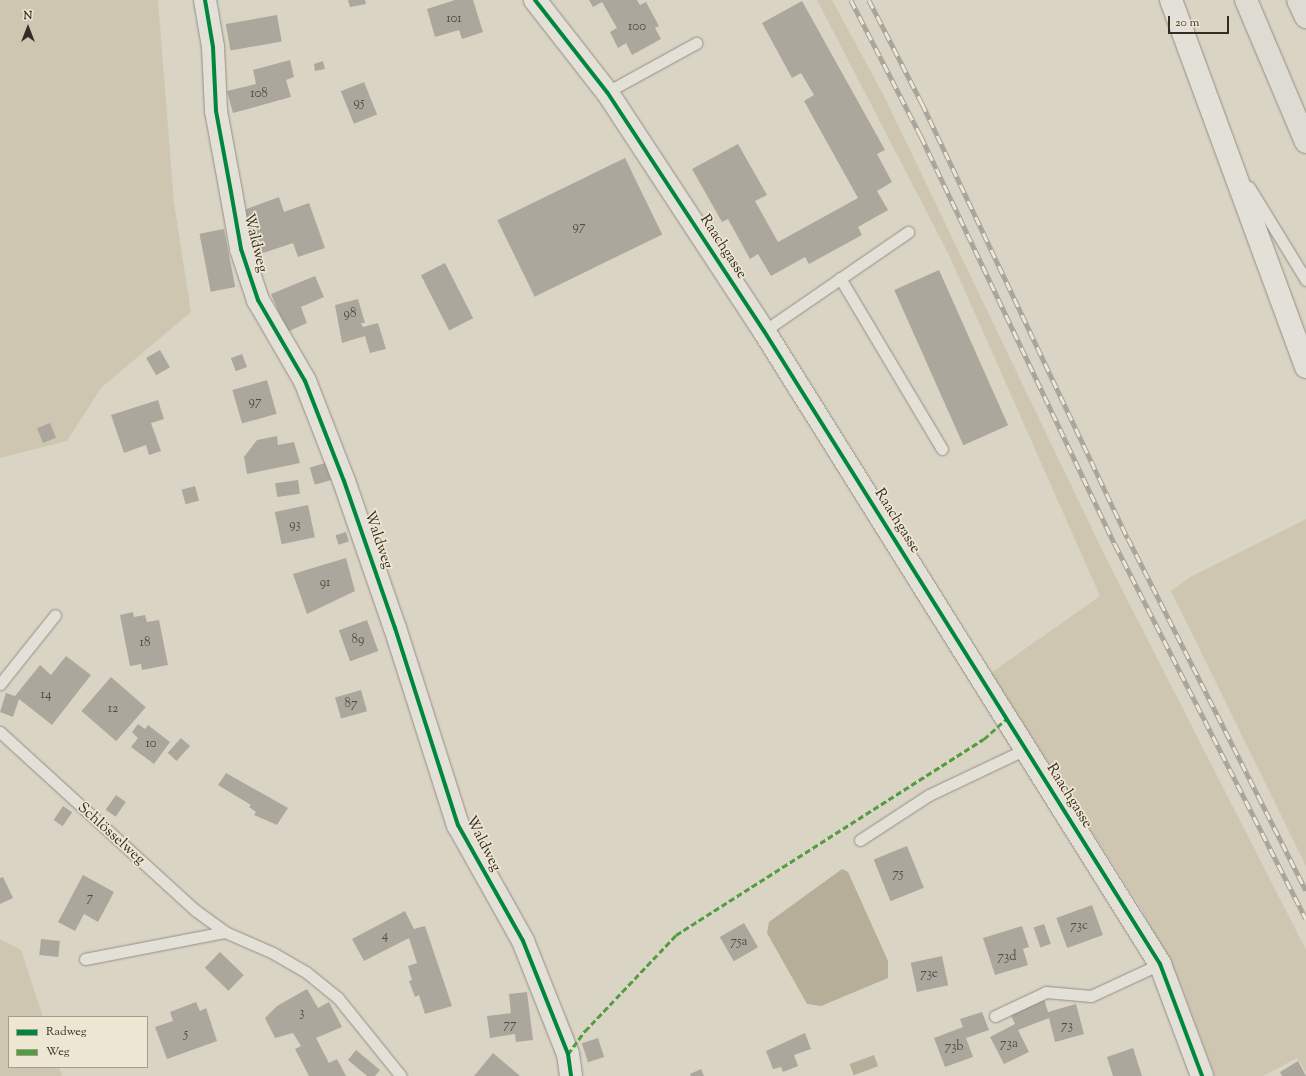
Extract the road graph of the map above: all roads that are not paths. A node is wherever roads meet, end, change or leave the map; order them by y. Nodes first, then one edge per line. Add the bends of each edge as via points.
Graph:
1 (205, 0) edge
2 (535, 0) edge
3 (1171, 0) edge
4 (1246, 0) edge
5 (1298, 0) edge
6 (1306, 17) edge
7 (696, 43) dead end
8 (607, 92) junction
9 (1306, 142) edge
10 (1230, 156) junction
11 (908, 232) dead end
12 (840, 278) junction
13 (1306, 280) edge
14 (764, 331) junction
15 (1306, 368) edge
16 (942, 449) dead end
17 (55, 615) dead end
18 (0, 684) edge
19 (0, 732) edge
20 (1026, 749) junction
21 (860, 840) dead end
22 (225, 932) junction
23 (85, 959) dead end
24 (1160, 964) junction
25 (995, 1016) dead end
26 (401, 1076) edge
27 (571, 1076) edge
28 (1202, 1076) edge

1 - 27 street, Waldweg via 213,47 216,111 242,249 258,300 308,388 393,621 458,824 523,941 568,1054
2 - 8 street, Raachgasse
3 - 10 street
4 - 9 highway
5 - 6 highway
7 - 8 lane
8 - 14 street, Raachgasse
10 - 13 lane
10 - 15 street
11 - 12 lane
12 - 14 lane
12 - 16 lane
14 - 20 street, Raachgasse
17 - 18 lane
19 - 22 lane, Schlösselweg via 195,910
20 - 21 lane via 929,794
20 - 24 street, Raachgasse
22 - 23 lane
22 - 26 lane, Schlösselweg via 273,953 306,972 338,998
24 - 25 lane via 1091,996 1046,992
24 - 28 street, Raachgasse

